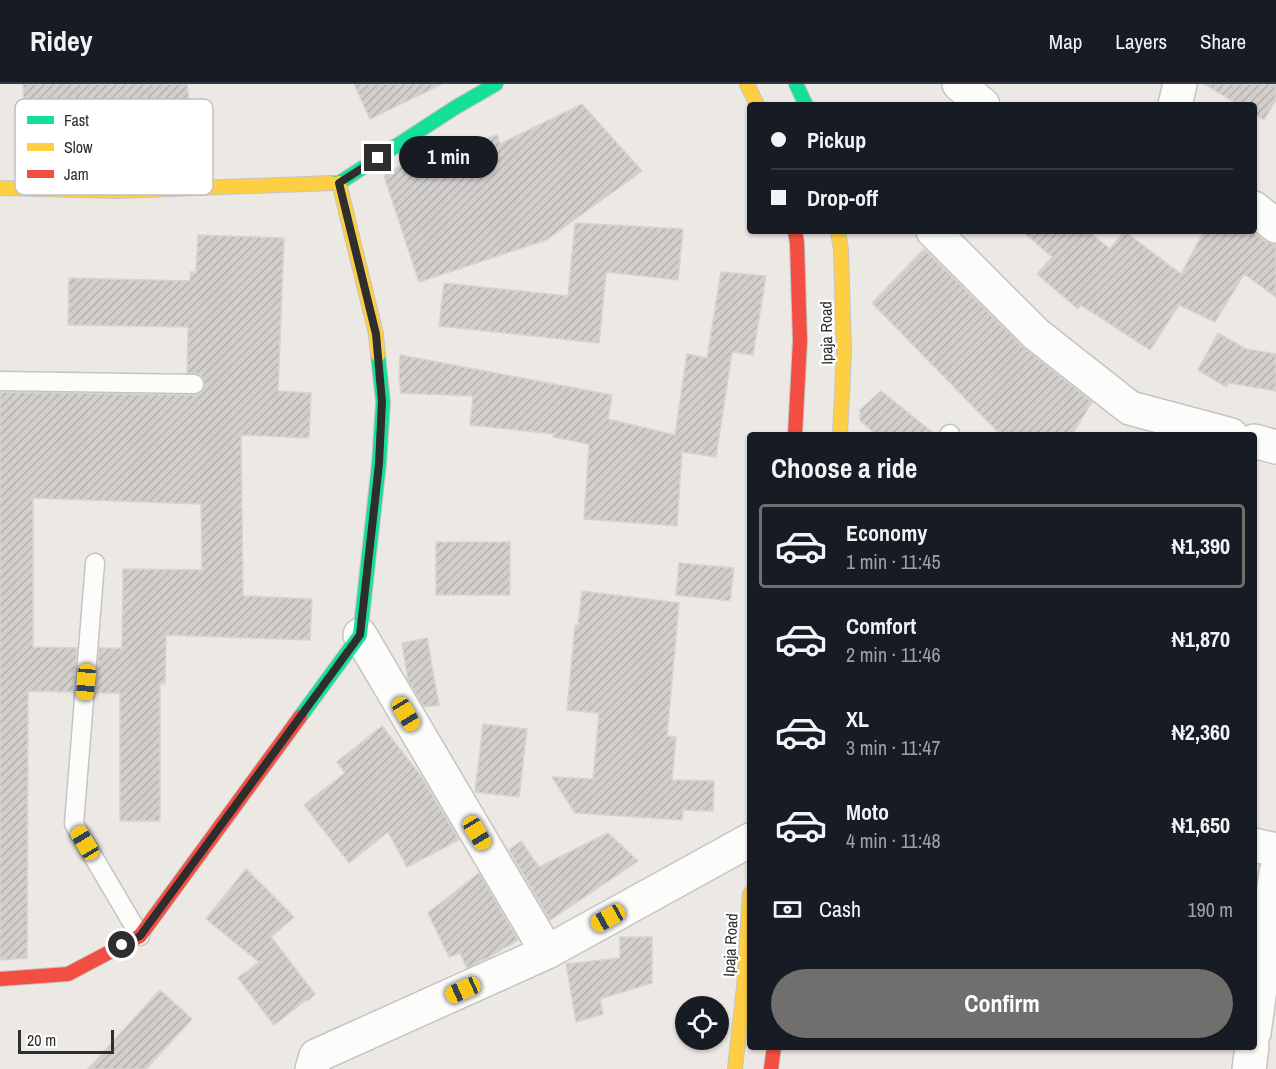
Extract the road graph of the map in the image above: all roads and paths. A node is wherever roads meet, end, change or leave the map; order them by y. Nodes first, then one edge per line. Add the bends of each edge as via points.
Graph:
1 (496, 84) edge
2 (747, 84) edge
3 (796, 84) edge
4 (959, 84) edge
5 (1180, 84) edge
6 (756, 102) edge
7 (805, 102) edge
8 (980, 102) edge
9 (1175, 102) edge
10 (339, 183) junction
11 (0, 188) edge
12 (15, 188) edge
13 (213, 188) edge
14 (1257, 210) edge
15 (1276, 226) edge
16 (796, 234) edge
17 (838, 234) edge
18 (936, 234) edge
19 (0, 381) edge
20 (194, 384) dead end
21 (795, 432) edge
22 (840, 432) edge
23 (1220, 432) edge
24 (1257, 442) edge
25 (1276, 447) edge
26 (95, 563) dead end
27 (360, 635) junction
28 (747, 842) edge
29 (1257, 846) edge
30 (1276, 850) edge
31 (1276, 872) edge
32 (140, 936) junction
33 (747, 940) edge
34 (547, 952) junction
35 (0, 979) edge
36 (1257, 1012) edge
37 (774, 1050) edge
38 (1252, 1050) edge
39 (312, 1069) edge
40 (735, 1069) edge
41 (771, 1069) edge
42 (1249, 1069) edge

1 - 10 street
2 - 6 street
3 - 7 street
4 - 8 street
5 - 9 street
10 - 13 street
10 - 27 street via 376,334 382,402
11 - 12 street
14 - 15 street
16 - 21 street, Ipaja Road via 800,341
17 - 22 street, Ipaja Road via 844,352
18 - 23 street via 1036,334 1130,408
19 - 20 lane
24 - 25 street
26 - 32 lane via 74,824
27 - 32 street
27 - 34 street
28 - 34 street
29 - 30 street
31 - 36 street
32 - 35 street via 68,974
33 - 40 street, Ipaja Road
34 - 39 street via 316,1056
37 - 41 street
38 - 42 street

